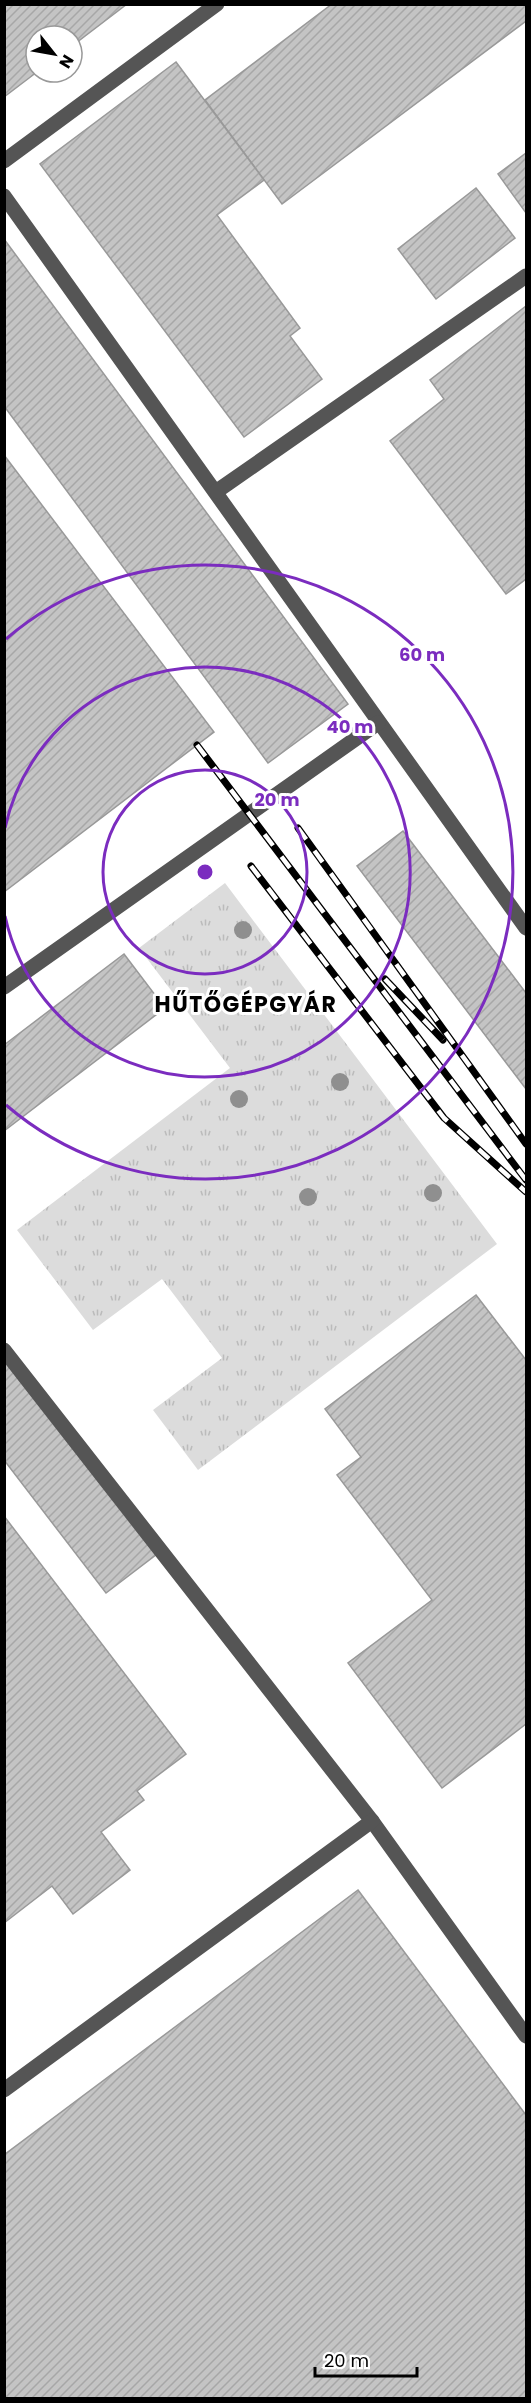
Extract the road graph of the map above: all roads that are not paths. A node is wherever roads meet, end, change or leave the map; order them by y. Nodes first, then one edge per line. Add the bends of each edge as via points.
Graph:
1 (217, 4) edge
2 (4, 161) edge
3 (4, 196) edge
4 (526, 276) edge
5 (217, 491) junction
6 (378, 723) junction
7 (526, 928) edge
8 (4, 987) edge
9 (4, 1350) edge
10 (372, 1821) junction
11 (526, 2036) edge
12 (4, 2090) edge

1 - 2 lane
3 - 5 lane
4 - 5 lane
5 - 6 lane
6 - 7 lane
6 - 8 lane
9 - 10 lane
10 - 11 lane
10 - 12 lane

